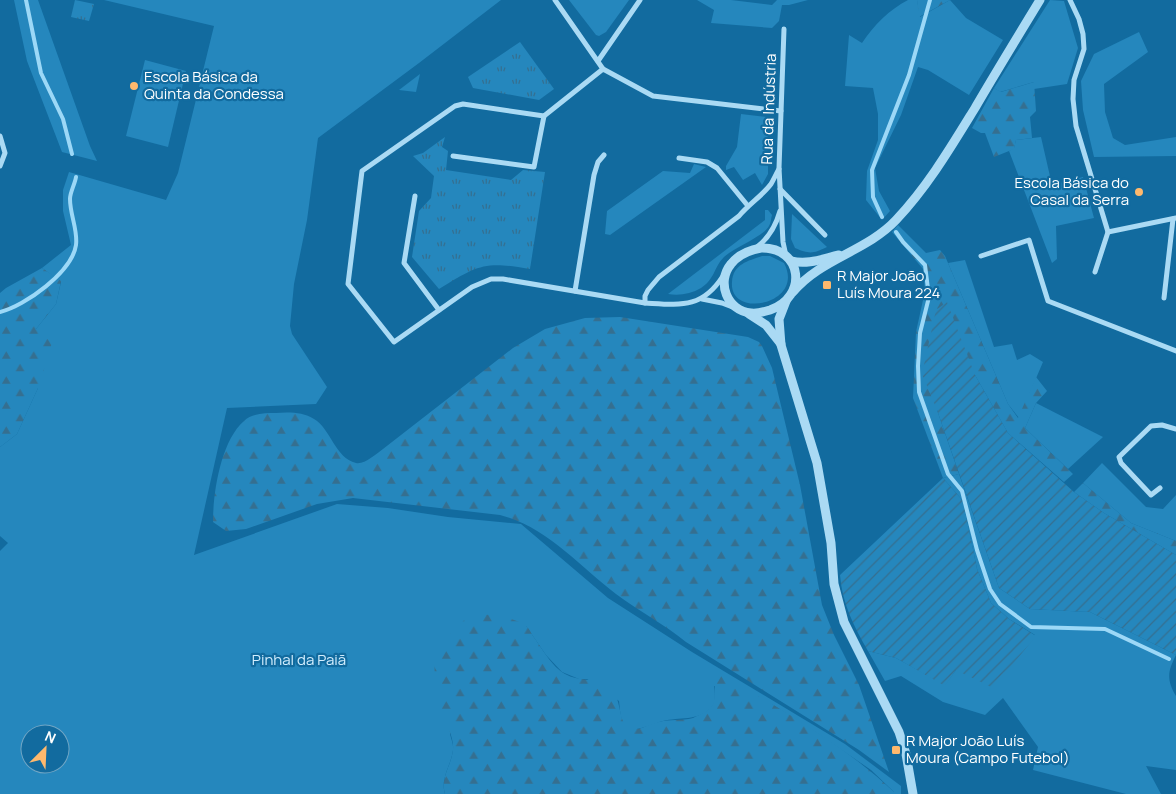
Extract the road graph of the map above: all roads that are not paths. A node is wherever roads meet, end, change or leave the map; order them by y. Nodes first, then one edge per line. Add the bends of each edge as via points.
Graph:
1 (555, 0) edge
2 (640, 0) edge
3 (1040, 0) edge
4 (1070, 0) edge
5 (784, 29) dead end
6 (598, 61) junction
7 (603, 69) junction
8 (781, 111) junction
9 (544, 116) junction
10 (0, 136) edge
11 (604, 155) dead end
12 (453, 156) dead end
13 (679, 158) dead end
14 (0, 166) edge
15 (779, 168) junction
16 (780, 189) junction
17 (415, 196) dead end
18 (748, 206) junction
19 (781, 208) junction
20 (1174, 218) edge
21 (1108, 232) junction
22 (825, 235) dead end
23 (754, 249) junction
24 (849, 253) junction
25 (980, 256) dead end
26 (789, 258) junction
27 (726, 272) junction
28 (1094, 272) dead end
29 (575, 291) junction
30 (793, 292) junction
31 (1164, 298) dead end
32 (702, 299) junction
33 (786, 301) junction
34 (645, 303) junction
35 (439, 310) junction
36 (743, 311) junction
37 (781, 345) junction
38 (1176, 351) edge
39 (1176, 429) edge
40 (1160, 488) dead end
41 (913, 794) edge

1 - 6 street
2 - 6 street
3 - 24 street via 942,162 921,190 895,221 874,239
4 - 21 street via 1079,19 1084,49 1074,80 1076,126
5 - 8 street, Rua da Indústria
6 - 7 street
7 - 8 street via 653,96
7 - 9 street
8 - 15 street, Rua da Indústria
9 - 12 street via 534,166
9 - 35 street via 463,104 455,106 362,171 348,284 394,342
10 - 14 street via 6,153
11 - 29 street via 594,175
13 - 18 street via 708,162 717,168
15 - 16 street, Rua da Indústria
15 - 18 street via 764,192
16 - 19 street, Rua da Indústria
16 - 22 street
17 - 35 street via 404,263
18 - 34 street via 659,277 648,290
19 - 23 street, Rua da Indústria via 769,236
19 - 26 street, Rua da Indústria via 783,242
20 - 21 street
20 - 31 street
21 - 28 street
23 - 26 street via 767,248
23 - 27 street via 733,260
24 - 26 street via 801,263
24 - 30 street via 808,276
25 - 38 street via 1029,240 1048,301
26 - 30 street via 796,279
27 - 32 street
27 - 36 street via 726,296
29 - 34 street
29 - 35 street via 492,279 472,286
30 - 33 street
32 - 34 street via 681,304
32 - 36 street
33 - 36 street via 776,308 760,312
33 - 37 street via 779,319
36 - 37 street via 766,325
37 - 41 street via 817,464 834,584 844,622 899,732
39 - 40 street via 1151,426 1120,457 1121,463 1151,495

